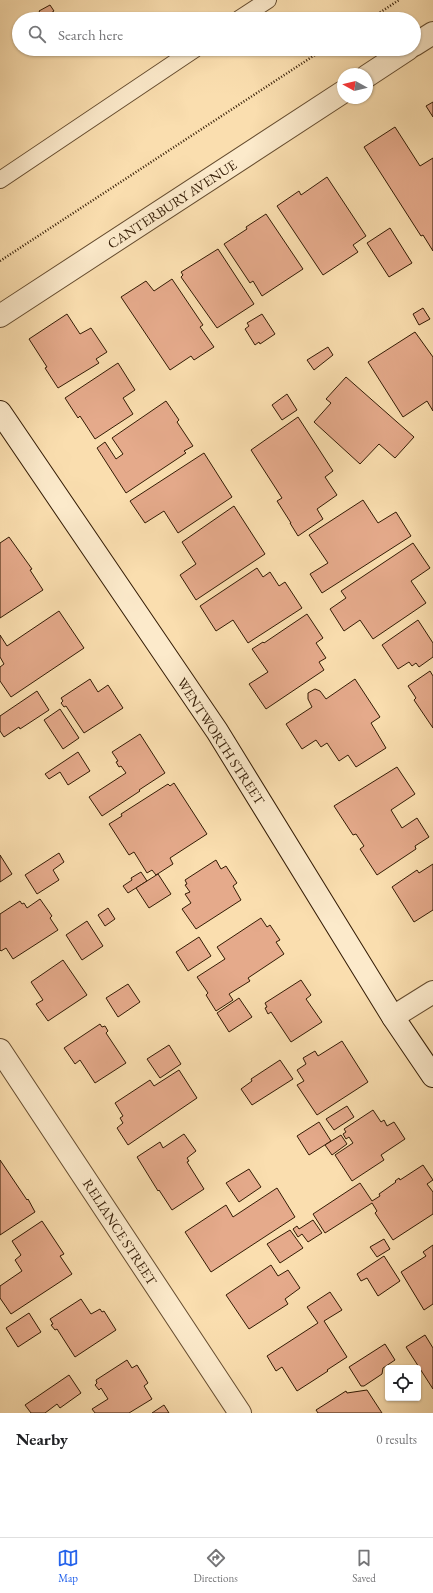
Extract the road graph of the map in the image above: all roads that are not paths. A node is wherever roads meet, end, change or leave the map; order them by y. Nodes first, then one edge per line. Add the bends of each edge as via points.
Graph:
1 (268, 0) edge
2 (250, 12) edge
3 (433, 33) edge
4 (421, 41) edge
5 (185, 56) edge
6 (397, 56) edge
7 (373, 72) edge
8 (337, 96) edge
9 (0, 180) edge
10 (0, 316) edge
11 (0, 412) edge
12 (433, 992) edge
13 (393, 1017) junction
14 (0, 1050) edge
15 (433, 1076) edge
16 (240, 1413) edge

1 - 2 lane
3 - 4 street
5 - 9 lane
6 - 7 street
8 - 10 street, CANTERBURY AVENUE
11 - 13 street, WENTWORTH STREET via 217,731
12 - 13 street
13 - 15 street, WENTWORTH STREET
14 - 16 street, RELIANCE STREET

